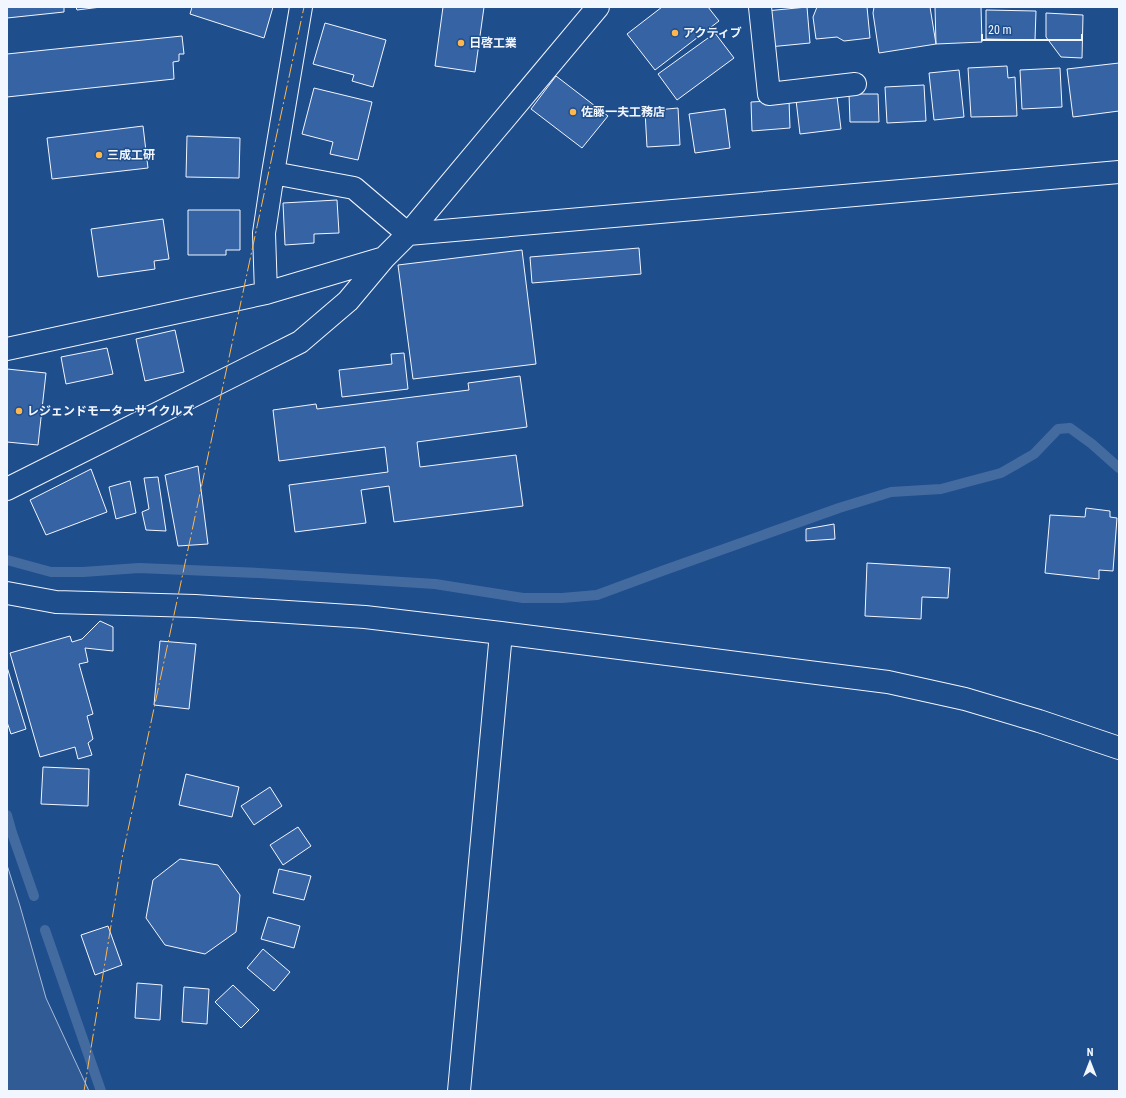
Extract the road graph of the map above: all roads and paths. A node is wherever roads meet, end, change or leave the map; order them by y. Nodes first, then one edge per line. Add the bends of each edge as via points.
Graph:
1 (301, 7) edge
2 (598, 7) edge
3 (760, 7) edge
4 (856, 84) dead end
5 (1119, 172) edge
6 (273, 173) junction
7 (408, 234) junction
8 (384, 258) junction
9 (266, 293) junction
10 (7, 349) edge
11 (7, 489) edge
12 (7, 593) edge
13 (501, 633) junction
14 (1119, 748) edge
15 (459, 1091) edge

1 - 6 street
2 - 7 street
3 - 4 street via 769,94
5 - 7 street
6 - 7 street via 354,188
6 - 9 street via 264,233
7 - 8 street
8 - 9 street
8 - 11 street via 348,301 300,342
9 - 10 street
12 - 13 street via 56,602 195,606 365,617
13 - 14 street via 888,682 965,699
13 - 15 street

